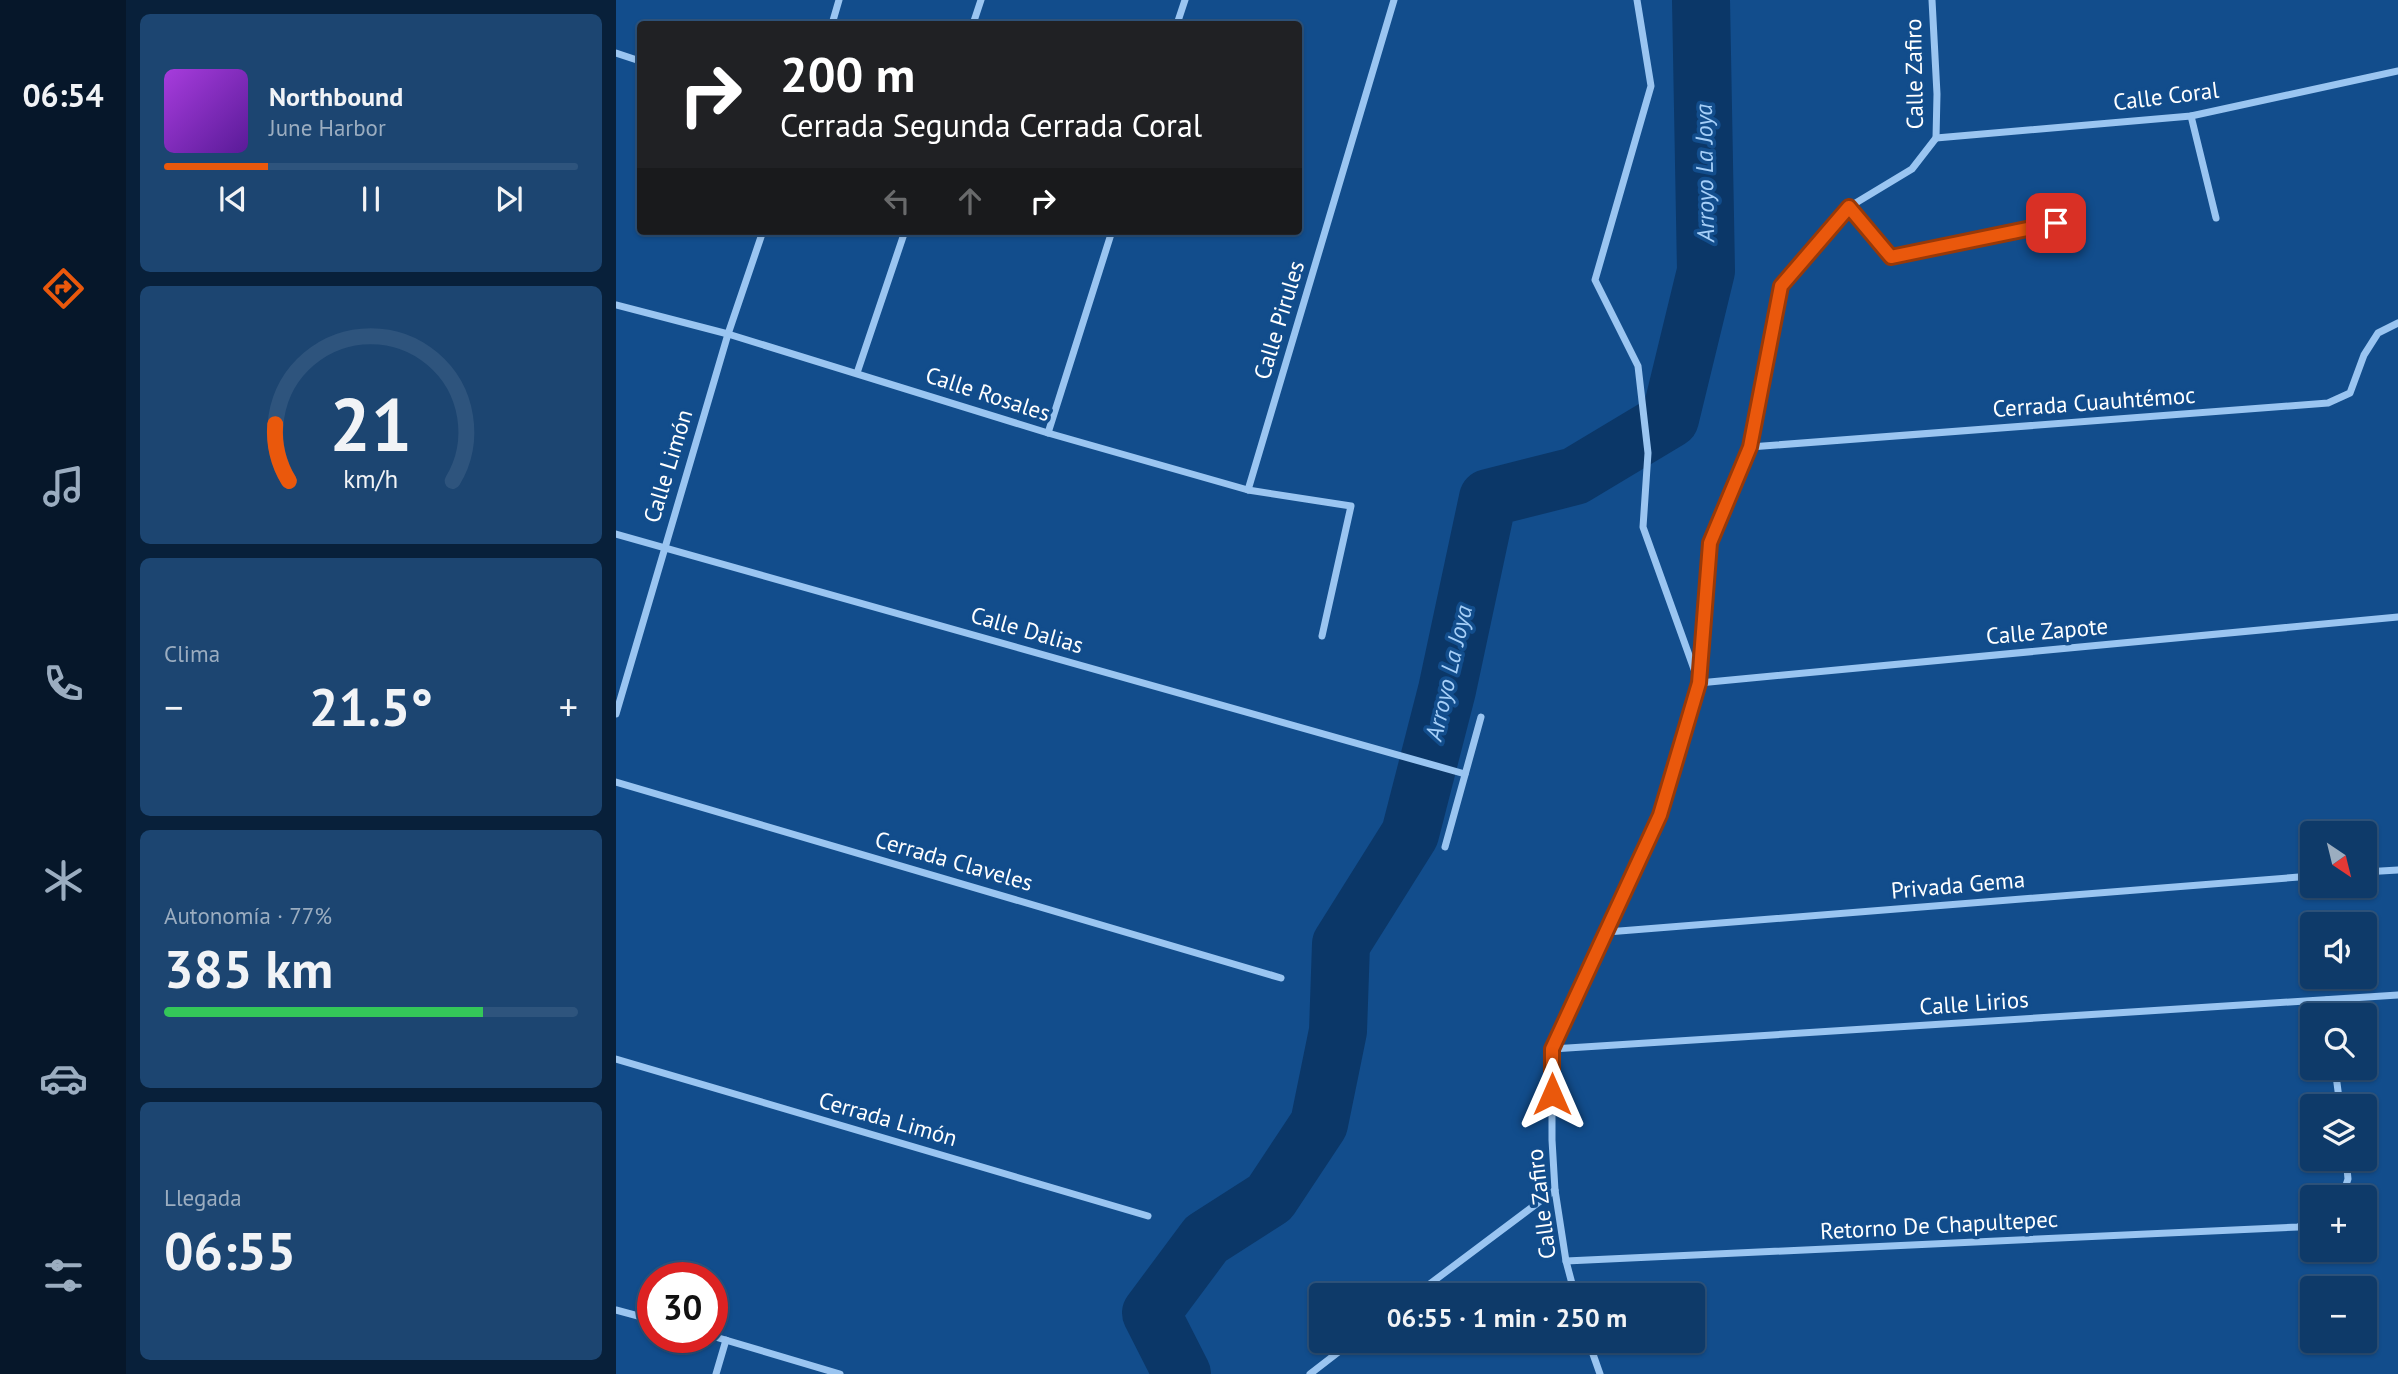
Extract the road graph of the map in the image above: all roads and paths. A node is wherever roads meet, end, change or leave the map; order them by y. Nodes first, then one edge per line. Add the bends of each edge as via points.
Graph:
1 (839, 0) edge
2 (981, 0) edge
3 (1185, 0) edge
4 (1394, 0) edge
5 (1637, 0) edge
6 (1932, 0) edge
7 (832, 21) edge
8 (974, 21) edge
9 (1178, 21) edge
10 (616, 53) edge
11 (637, 60) edge
12 (2398, 71) edge
13 (2191, 116) junction
14 (1936, 138) junction
15 (1849, 207) junction
16 (2216, 218) dead end
17 (2056, 223) dead end
18 (762, 235) edge
19 (904, 235) edge
20 (1111, 235) edge
21 (616, 304) edge
22 (2398, 323) edge
23 (728, 334) junction
24 (858, 373) junction
25 (1048, 433) junction
26 (1750, 447) junction
27 (1248, 490) junction
28 (616, 534) edge
29 (663, 548) junction
30 (2398, 617) edge
31 (1322, 636) dead end
32 (1699, 683) junction
33 (616, 714) edge
34 (1481, 717) dead end
35 (1465, 774) junction
36 (616, 782) edge
37 (1445, 846) dead end
38 (2398, 870) edge
39 (2377, 871) edge
40 (2300, 877) edge
41 (1607, 932) junction
42 (1281, 978) dead end
43 (2398, 995) edge
44 (2327, 1000) junction
45 (2327, 1003) edge
46 (1552, 1049) junction
47 (616, 1059) edge
48 (1555, 1190) junction
49 (1148, 1216) dead end
50 (2300, 1226) edge
51 (1566, 1261) junction
52 (1431, 1283) edge
53 (1572, 1283) edge
54 (616, 1310) edge
55 (637, 1316) edge
56 (728, 1341) edge
57 (722, 1353) edge
58 (1337, 1353) edge
59 (1593, 1353) edge
60 (716, 1374) edge
61 (840, 1374) edge
62 (1310, 1374) edge
63 (1600, 1374) edge

1 - 7 street
2 - 8 street
3 - 9 street
4 - 27 street, Calle Pirules
5 - 32 street via 1651,86 1595,280 1638,366 1648,453 1643,527
6 - 14 street, Calle Zafiro
10 - 11 street
12 - 13 street, Calle Coral
13 - 14 street, Calle Coral
13 - 16 street
14 - 15 street, Calle Zafiro via 1912,169
15 - 17 street via 1891,257
15 - 26 street, Calle Zafiro via 1781,286
18 - 23 street, Calle Limón
19 - 24 street
20 - 25 street
21 - 23 street, Calle Rosales
22 - 26 street, Cerrada Cuauhtémoc via 2378,333 2350,393 2328,403
23 - 24 street, Calle Rosales
23 - 29 street, Calle Limón
24 - 25 street, Calle Rosales
25 - 27 street, Calle Rosales
26 - 32 street, Calle Zafiro via 1710,543
27 - 31 street, Calle Rosales via 1351,506
28 - 29 street, Calle Dalias
29 - 33 street, Calle Limón
29 - 35 street, Calle Dalias
30 - 32 street, Calle Zapote
32 - 41 street, Calle Zafiro via 1660,815
34 - 35 street
35 - 37 street
36 - 42 street, Cerrada Claveles
38 - 39 street
40 - 41 street, Privada Gema
41 - 46 street, Calle Zafiro
43 - 44 street, Calle Lirios
44 - 45 street
44 - 46 street, Calle Lirios
46 - 48 street, Calle Zafiro
47 - 49 street, Cerrada Limón
48 - 51 street, Calle Zafiro
48 - 52 street
50 - 51 street, Retorno De Chapultepec
51 - 53 street, Calle Zafiro
54 - 55 street
56 - 61 street
57 - 60 street
58 - 62 street
59 - 63 street

